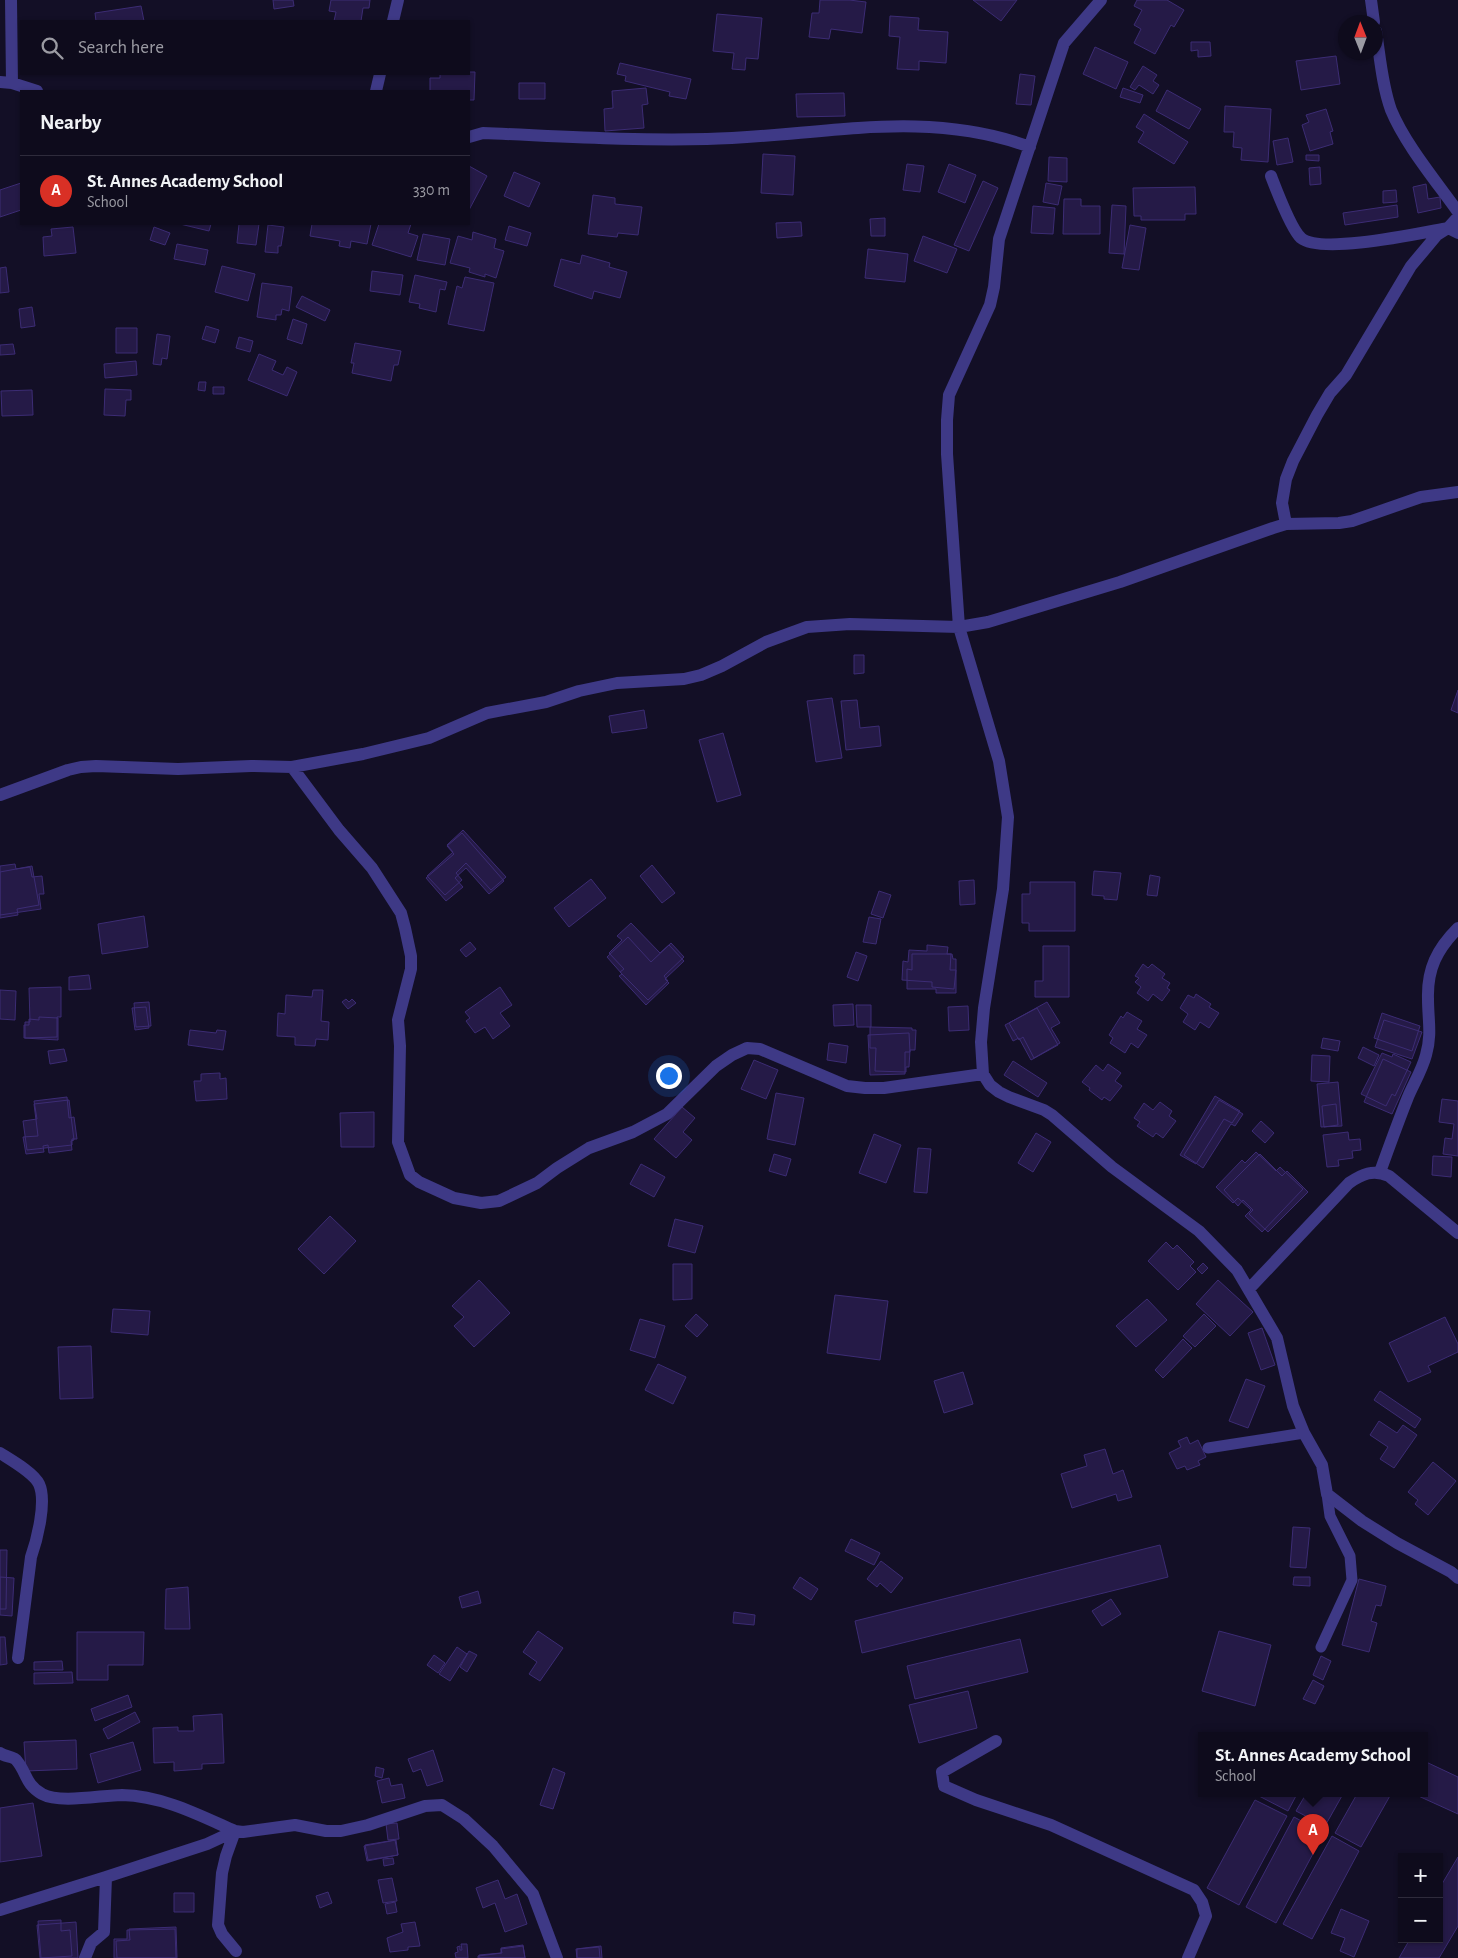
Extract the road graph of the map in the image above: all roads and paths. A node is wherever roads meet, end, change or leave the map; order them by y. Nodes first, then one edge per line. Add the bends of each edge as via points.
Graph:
1 (11, 0) edge
2 (398, 0) edge
3 (1101, 0) edge
4 (1371, 0) edge
5 (1373, 15) edge
6 (393, 20) edge
7 (1380, 60) edge
8 (380, 75) edge
9 (6, 83) edge
10 (33, 90) edge
11 (376, 90) edge
12 (470, 137) edge
13 (1030, 147) junction
14 (1270, 176) dead end
15 (1458, 212) edge
16 (1458, 217) edge
17 (1453, 231) edge
18 (1458, 492) edge
19 (1286, 524) junction
20 (959, 627) junction
21 (292, 767) junction
22 (0, 795) edge
23 (1458, 928) edge
24 (983, 1074) junction
25 (1380, 1172) junction
26 (1458, 1233) edge
27 (1249, 1289) junction
28 (1304, 1433) junction
29 (1208, 1448) dead end
30 (0, 1453) edge
31 (1327, 1494) junction
32 (1458, 1578) edge
33 (1321, 1647) dead end
34 (18, 1658) dead end
35 (996, 1740) dead end
36 (0, 1754) edge
37 (235, 1832) junction
38 (106, 1878) junction
39 (0, 1910) edge
40 (236, 1951) dead end
41 (85, 1958) edge
42 (557, 1958) edge
43 (1188, 1958) edge

1 - 9 street
2 - 6 street
3 - 13 street via 1064,42
4 - 5 street
7 - 15 street via 1384,86 1401,130
8 - 11 street
9 - 10 street
12 - 13 street via 483,133 708,139 919,126 949,127 1004,137
13 - 20 street via 999,239 990,305 949,395 947,454
14 - 17 street via 1300,237 1309,242 1340,245
16 - 17 street
17 - 19 street via 1437,235 1411,266 1346,375 1317,415 1286,479 1282,503
18 - 19 street via 1421,497 1339,523
19 - 20 street via 1120,582 988,622
20 - 21 street via 850,624 807,627 766,642 701,675 617,683 579,691 546,702 487,713 429,738
20 - 24 street via 999,761 1008,817 1003,888 984,1008
21 - 22 street via 81,767
21 - 24 street via 372,868 400,914 411,956 411,969 398,1020 398,1142 410,1175 454,1198 482,1203 499,1202 536,1183 589,1148 634,1132 667,1114 716,1066 747,1048 760,1049 847,1086 864,1088
23 - 25 street via 1436,956 1430,972 1429,1043
24 - 27 street via 990,1085 1009,1098 1044,1110 1112,1167 1199,1231 1237,1270
25 - 26 street via 1403,1186
25 - 27 street via 1366,1173 1349,1183
27 - 28 street via 1277,1338 1293,1406
28 - 29 lane
28 - 31 street via 1322,1464
30 - 34 street via 39,1484 41,1494 42,1507 31,1556
31 - 32 street via 1362,1521
31 - 33 lane via 1330,1516 1350,1556 1352,1580
35 - 43 street via 942,1772 944,1786 1052,1825 1194,1890 1206,1916
36 - 37 street via 17,1760 32,1786 44,1795 75,1798 122,1795 148,1799 180,1806
37 - 38 street
37 - 40 street via 222,1873 218,1925
37 - 42 street via 295,1825 341,1831 425,1806 442,1805 464,1819 493,1846 533,1894
38 - 39 street
38 - 41 street via 106,1925 104,1932 91,1943

